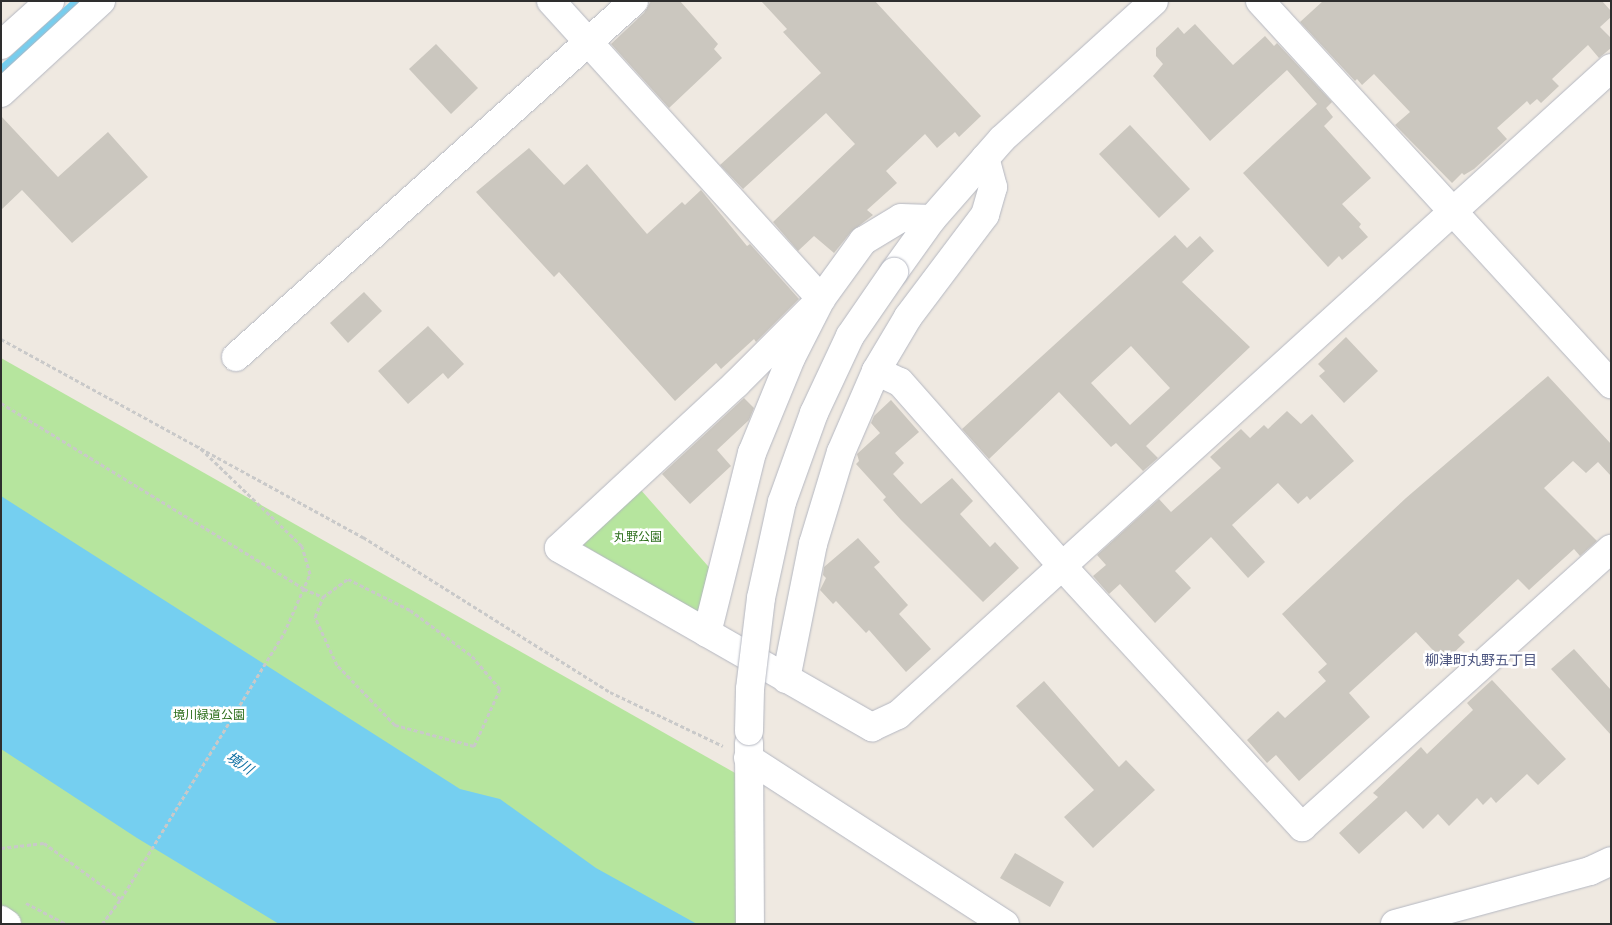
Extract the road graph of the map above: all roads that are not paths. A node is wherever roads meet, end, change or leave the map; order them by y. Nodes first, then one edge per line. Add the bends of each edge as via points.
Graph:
1 (50, 1) edge
2 (101, 1) edge
3 (551, 1) edge
4 (634, 1) edge
5 (1154, 1) edge
6 (1260, 1) edge
7 (589, 42) junction
8 (1, 45) edge
9 (1611, 68) edge
10 (1, 93) edge
11 (985, 158) junction
12 (1452, 212) junction
13 (932, 219) junction
14 (821, 299) junction
15 (236, 357) dead end
16 (876, 371) junction
17 (1611, 384) edge
18 (1611, 549) edge
19 (1062, 566) junction
20 (706, 633) junction
21 (786, 679) junction
22 (748, 758) junction
23 (1611, 860) edge
24 (1, 920) edge
25 (7, 924) edge
26 (750, 924) edge
27 (1005, 924) edge
28 (1395, 924) edge

1 - 8 street
2 - 10 street
3 - 7 street
4 - 7 street
5 - 11 street via 1002,138
6 - 12 street
7 - 14 street
7 - 15 street
9 - 12 street
11 - 13 street
11 - 16 street via 993,187 985,215 908,317
12 - 17 street
12 - 19 street
13 - 14 street via 902,218 863,241
13 - 22 street, bridge via 850,336 814,413 782,502 761,598 750,689
14 - 20 street via 790,358 752,453
14 - 20 street via 736,384 559,548
16 - 19 street via 900,382
16 - 21 street via 841,452 813,544
18 - 19 street via 1302,827
19 - 21 street via 898,715 872,727
20 - 21 street
22 - 26 street
22 - 27 street
23 - 28 street via 1590,871
24 - 25 street

